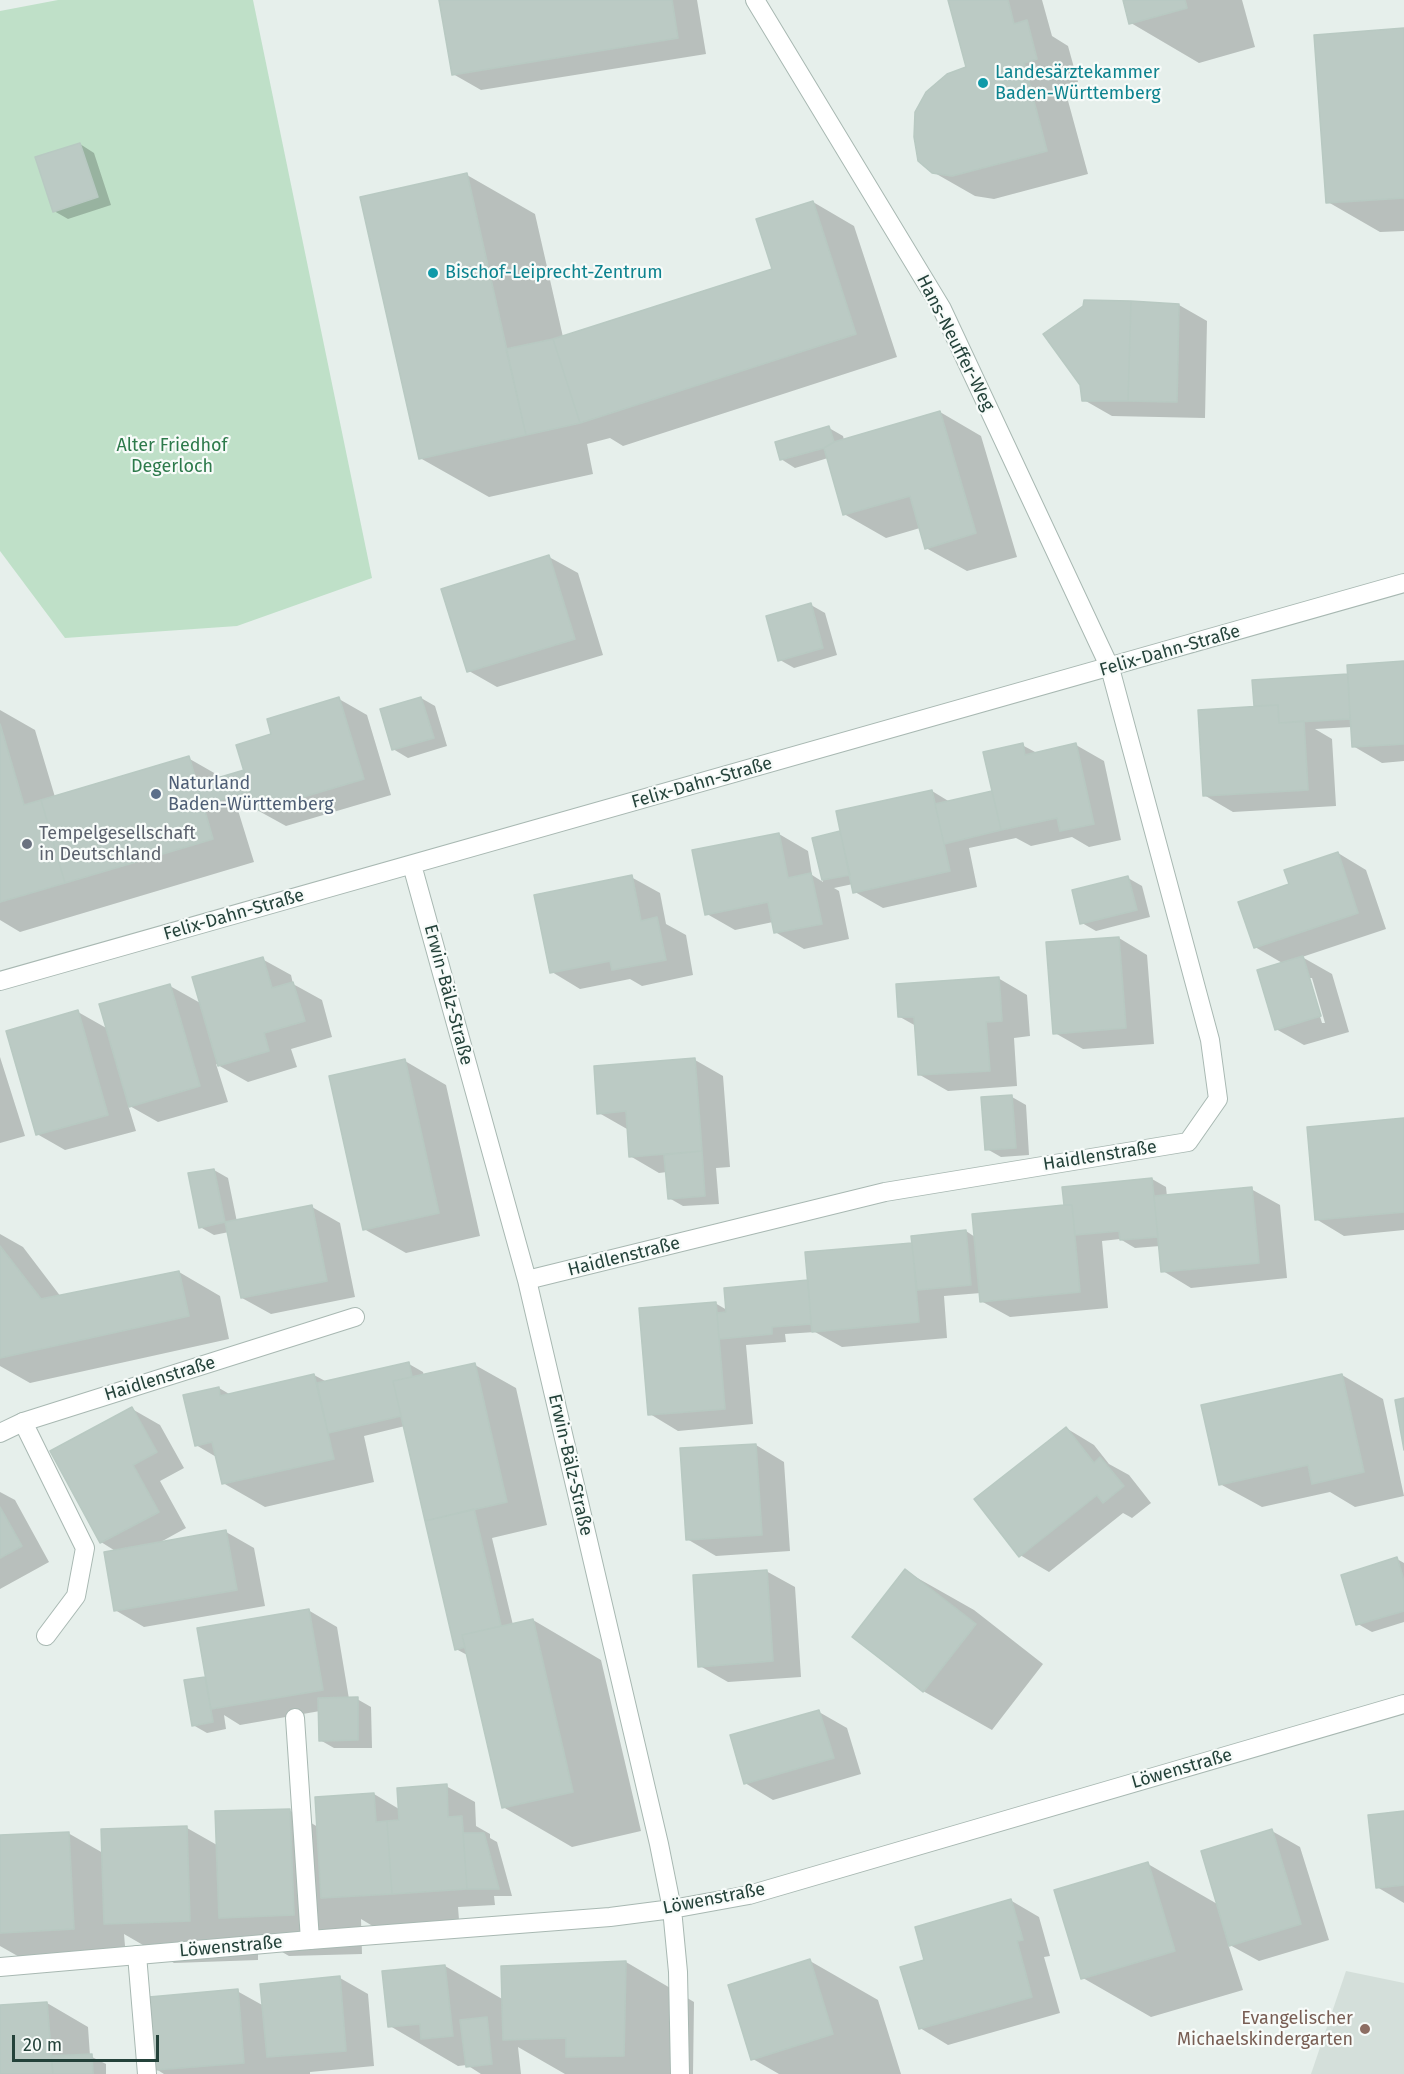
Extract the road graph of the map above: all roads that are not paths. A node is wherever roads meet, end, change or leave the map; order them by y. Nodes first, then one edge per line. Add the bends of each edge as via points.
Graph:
1 (755, 0) edge
2 (1404, 583) edge
3 (1110, 668) junction
4 (412, 865) junction
5 (0, 981) edge
6 (527, 1281) junction
7 (355, 1317) dead end
8 (23, 1422) junction
9 (0, 1433) edge
10 (46, 1636) dead end
11 (1404, 1704) edge
12 (295, 1718) dead end
13 (672, 1909) junction
14 (310, 1940) junction
15 (137, 1955) junction
16 (0, 1967) edge
17 (147, 2074) edge
18 (680, 2074) edge

1 - 3 street, Hans-Neuffer-Weg via 942,309
2 - 3 street, Felix-Dahn-Straße
3 - 4 street, Felix-Dahn-Straße
3 - 6 street, Haidlenstraße via 1210,1040 1218,1099 1188,1142 885,1192
4 - 5 street, Felix-Dahn-Straße
4 - 6 street, Erwin-Bälz-Straße
6 - 13 street, Erwin-Bälz-Straße
7 - 8 street, Haidlenstraße
8 - 9 street, Haidlenstraße
8 - 10 street via 86,1548 76,1596
11 - 13 street, Löwenstraße via 749,1895
12 - 14 street
13 - 14 street, Löwenstraße
13 - 18 street, Erwin-Bälz-Straße
14 - 15 street, Löwenstraße
15 - 16 street, Löwenstraße
15 - 17 street

